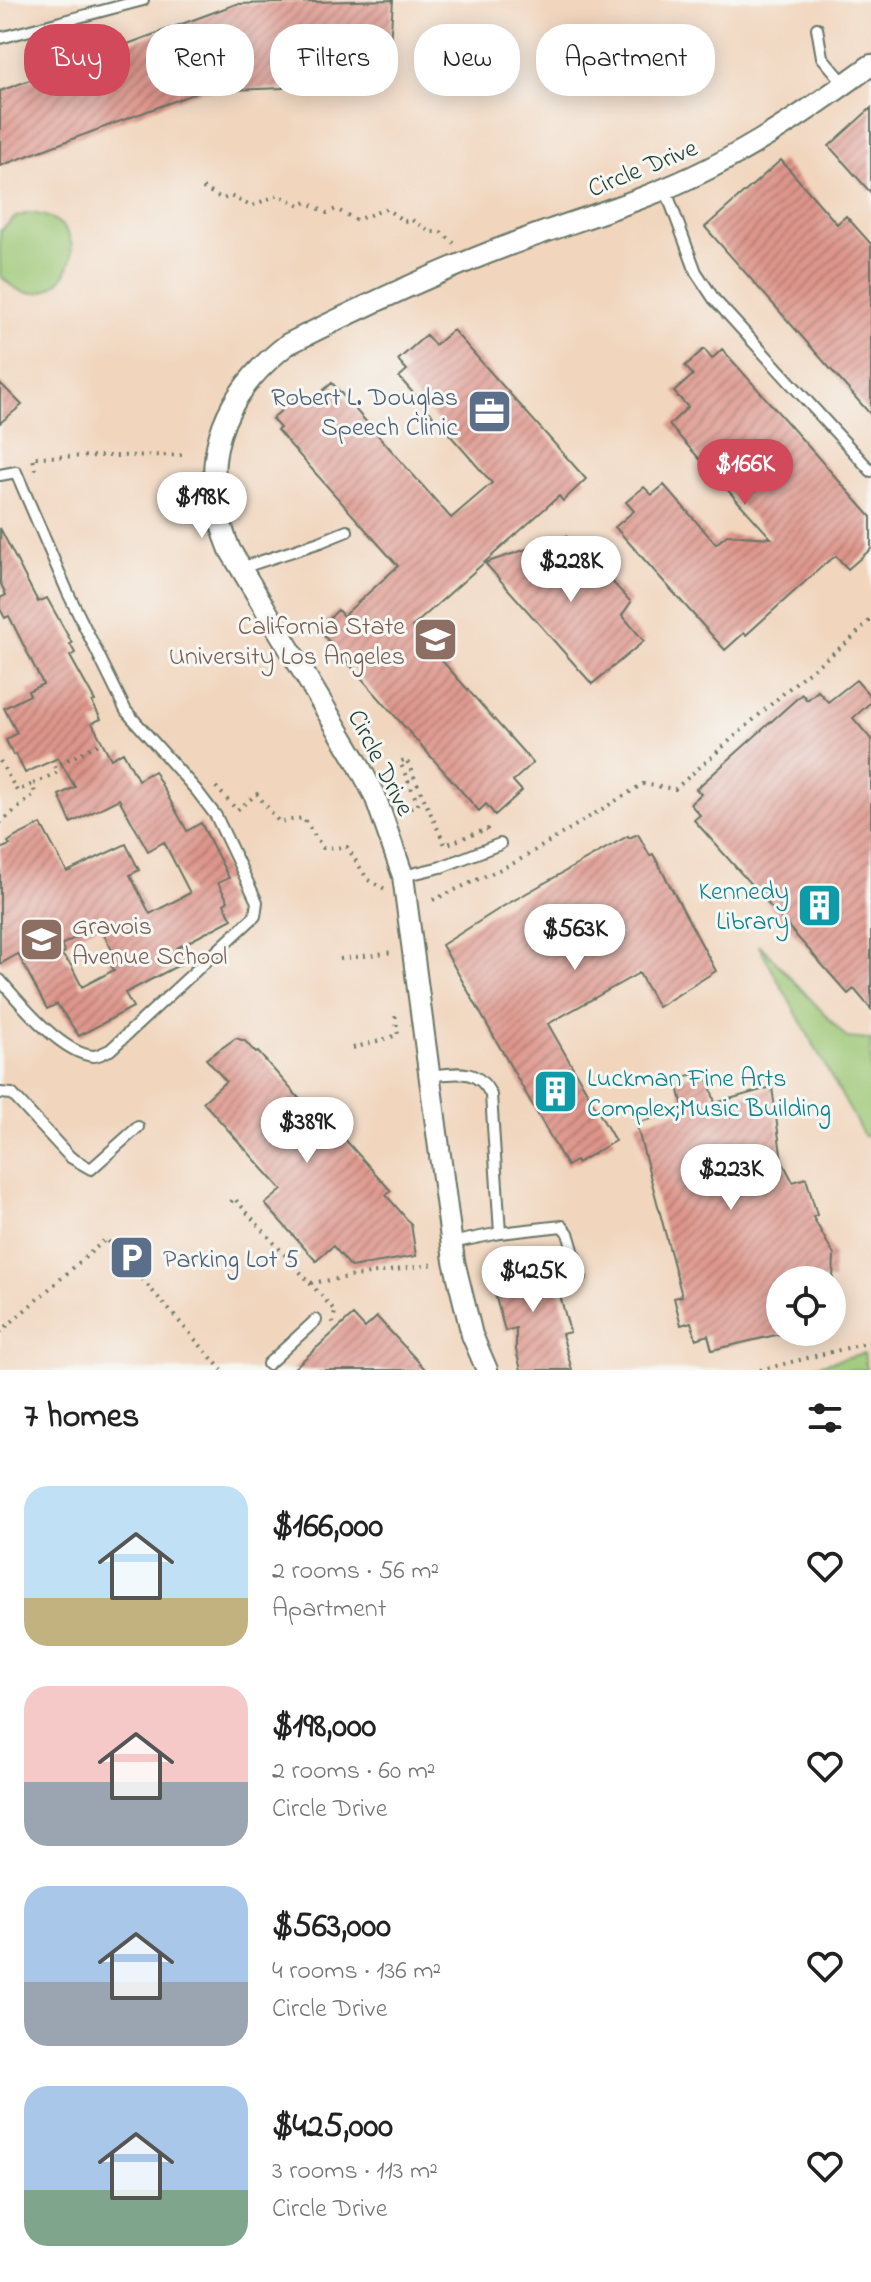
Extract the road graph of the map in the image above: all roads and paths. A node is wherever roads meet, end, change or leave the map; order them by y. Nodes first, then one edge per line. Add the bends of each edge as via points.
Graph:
1 (143, 0) edge
2 (817, 28) dead end
3 (0, 38) edge
4 (871, 65) edge
5 (845, 84) junction
6 (203, 188) dead end
7 (665, 188) junction
8 (461, 249) dead end
9 (185, 455) dead end
10 (35, 470) dead end
11 (871, 471) edge
12 (0, 475) edge
13 (347, 531) dead end
14 (241, 568) junction
15 (871, 619) edge
16 (101, 743) dead end
17 (0, 761) edge
18 (33, 784) junction
19 (216, 787) dead end
20 (403, 811) dead end
21 (0, 823) edge
22 (500, 844) junction
23 (516, 862) junction
24 (403, 876) junction
25 (387, 891) dead end
26 (433, 900) dead end
27 (394, 952) dead end
28 (340, 959) dead end
29 (0, 980) edge
30 (395, 1013) dead end
31 (353, 1048) dead end
32 (429, 1076) junction
33 (0, 1093) edge
34 (138, 1127) dead end
35 (231, 1202) dead end
36 (500, 1233) junction
37 (451, 1243) junction
38 (441, 1262) dead end
39 (149, 1272) dead end
40 (581, 1277) dead end
41 (142, 1279) junction
42 (316, 1320) dead end
43 (0, 1332) edge
44 (871, 1342) edge
45 (789, 1362) junction
46 (268, 1364) dead end
47 (222, 1370) edge
48 (487, 1370) edge
49 (760, 1370) edge
50 (791, 1370) edge

1 - 3 lane
2 - 5 lane via 822,57
4 - 5 street, Circle Drive
5 - 7 street, Circle Drive via 750,147
6 - 8 path via 251,206 278,195 327,213 336,209 356,220 386,209 430,232 441,232
7 - 11 lane via 696,272 714,299
7 - 14 street, Circle Drive via 466,262 310,332 265,361 232,403 214,462 218,521
9 - 10 path via 33,457
12 - 29 lane via 16,472 126,711 216,816 257,902 255,916 110,1050 96,1056 76,1052 51,1033
13 - 14 lane
14 - 24 street, Circle Drive via 375,796
15 - 23 path via 675,789 643,784
16 - 18 path via 55,766 58,772
17 - 18 path via 17,791
18 - 21 path via 35,794
19 - 25 path via 237,810 257,794 279,822 303,818 323,848 347,847 368,880
20 - 22 path via 418,804 400,762 406,759 445,845 487,829
22 - 23 path
22 - 24 lane
23 - 26 path
24 - 32 street, Circle Drive
27 - 28 path
30 - 31 path via 398,1035
32 - 36 lane via 476,1076 491,1095
32 - 37 street, Circle Drive
33 - 34 lane via 12,1094 70,1157 91,1169
35 - 38 path via 234,1198 310,1283
36 - 37 lane
36 - 40 lane via 562,1226
37 - 48 street, Circle Drive via 460,1294
39 - 41 path
41 - 43 path via 106,1239
41 - 47 path
42 - 46 lane
44 - 45 path
45 - 49 path
45 - 50 path

